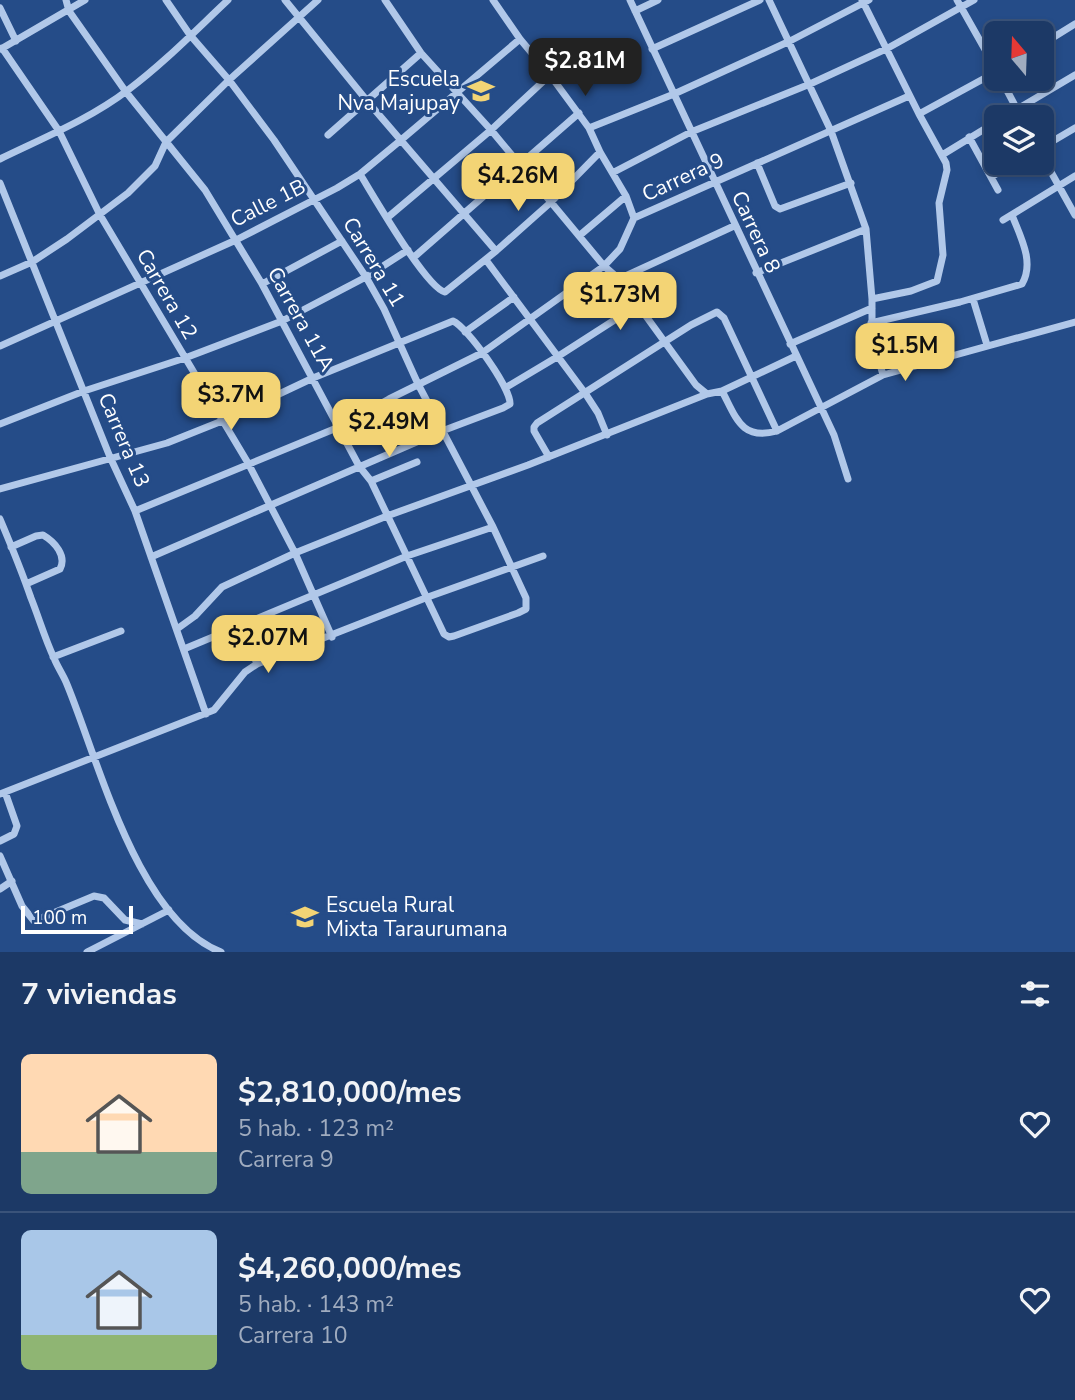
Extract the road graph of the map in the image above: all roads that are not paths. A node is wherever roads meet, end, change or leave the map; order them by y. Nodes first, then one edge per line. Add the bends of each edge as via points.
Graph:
1 (66, 0) edge
2 (85, 0) edge
3 (166, 0) edge
4 (228, 0) edge
5 (285, 0) edge
6 (318, 0) edge
7 (385, 0) edge
8 (493, 0) edge
9 (630, 0) edge
10 (658, 0) edge
11 (760, 0) edge
12 (769, 0) edge
13 (974, 0) edge
14 (865, 1) edge
15 (959, 4) edge
16 (0, 8) edge
17 (69, 11) junction
18 (635, 11) junction
19 (299, 17) junction
20 (1075, 24) edge
21 (190, 35) junction
22 (1054, 37) edge
23 (520, 39) junction
24 (16, 41) junction
25 (790, 41) junction
26 (1, 48) edge
27 (888, 48) junction
28 (652, 49) junction
29 (984, 49) edge
30 (421, 53) junction
31 (551, 75) junction
32 (1075, 75) edge
33 (984, 78) edge
34 (229, 80) junction
35 (810, 84) junction
36 (127, 92) junction
37 (458, 92) junction
38 (674, 94) junction
39 (909, 96) junction
40 (368, 102) junction
41 (1032, 105) edge
42 (579, 113) junction
43 (919, 114) junction
44 (589, 128) junction
45 (1075, 128) edge
46 (984, 129) edge
47 (491, 130) junction
48 (59, 131) junction
49 (831, 131) junction
50 (691, 132) junction
51 (328, 135) dead end
52 (969, 137) junction
53 (401, 140) junction
54 (1054, 140) edge
55 (166, 142) junction
56 (600, 152) junction
57 (942, 155) junction
58 (0, 159) edge
59 (757, 163) junction
60 (522, 166) junction
61 (614, 172) junction
62 (360, 174) junction
63 (994, 175) edge
64 (1053, 175) edge
65 (1075, 176) edge
66 (990, 177) junction
67 (434, 180) junction
68 (713, 182) junction
69 (0, 183) edge
70 (850, 183) junction
71 (1059, 185) junction
72 (998, 190) dead end
73 (626, 196) junction
74 (314, 200) junction
75 (550, 203) junction
76 (463, 213) junction
77 (100, 215) junction
78 (1012, 215) junction
79 (1075, 215) edge
80 (387, 218) junction
81 (634, 218) junction
82 (1003, 220) dead end
83 (734, 226) junction
84 (866, 229) junction
85 (579, 236) junction
86 (236, 240) junction
87 (342, 241) junction
88 (408, 250) junction
89 (496, 251) junction
90 (413, 258) junction
91 (486, 260) junction
92 (32, 262) junction
93 (604, 265) junction
94 (756, 273) junction
95 (0, 276) edge
96 (366, 277) junction
97 (620, 279) junction
98 (141, 284) junction
99 (262, 284) junction
100 (669, 285) dead end
101 (514, 297) junction
102 (973, 299) junction
103 (638, 303) junction
104 (872, 304) junction
105 (530, 319) junction
106 (56, 320) junction
107 (282, 321) junction
108 (1075, 322) edge
109 (872, 323) junction
110 (465, 332) junction
111 (666, 341) junction
112 (400, 344) junction
113 (790, 344) junction
114 (986, 345) junction
115 (0, 346) edge
116 (482, 353) junction
117 (796, 356) junction
118 (557, 357) junction
119 (184, 358) junction
120 (883, 375) junction
121 (313, 378) junction
122 (753, 378) junction
123 (418, 384) junction
124 (505, 388) junction
125 (722, 390) junction
126 (84, 391) junction
127 (585, 393) junction
128 (707, 394) junction
129 (820, 409) junction
130 (222, 421) junction
131 (0, 424) edge
132 (339, 427) junction
133 (442, 431) junction
134 (777, 431) junction
135 (607, 435) junction
136 (110, 457) junction
137 (549, 457) junction
138 (248, 463) junction
139 (417, 463) dead end
140 (359, 466) junction
141 (848, 480) dead end
142 (371, 481) junction
143 (470, 486) junction
144 (0, 489) edge
145 (270, 504) junction
146 (135, 511) junction
147 (387, 516) junction
148 (0, 519) edge
149 (493, 527) junction
150 (11, 547) junction
151 (295, 553) junction
152 (407, 556) junction
153 (543, 556) dead end
154 (152, 557) junction
155 (512, 567) junction
156 (26, 584) junction
157 (314, 594) junction
158 (428, 597) junction
159 (177, 629) junction
160 (121, 631) dead end
161 (331, 637) junction
162 (184, 649) junction
163 (295, 650) junction
164 (53, 657) junction
165 (257, 664) junction
166 (206, 714) junction
167 (94, 757) junction
168 (2, 793) edge
169 (0, 841) edge
170 (0, 856) edge
171 (12, 881) junction
172 (0, 889) edge
173 (169, 910) junction
174 (142, 924) junction
175 (88, 952) edge
176 (221, 952) edge

1 - 17 street, Carrera 11A
2 - 17 street
3 - 21 street, Carrera 11
4 - 21 street
5 - 19 street
6 - 19 street
7 - 30 street
8 - 23 street, Carrera 9
9 - 18 street, Carrera 8
10 - 18 street
11 - 28 street
12 - 25 street
13 - 15 street
14 - 25 street
14 - 27 street
15 - 27 street
15 - 29 street
16 - 24 street
17 - 24 street
17 - 36 street, Carrera 11A
18 - 28 street, Carrera 8
19 - 34 street
19 - 40 street
20 - 22 street
21 - 34 street, Carrera 11
21 - 36 street
23 - 31 street, Carrera 9
23 - 37 street, Calle 1B
24 - 26 street
25 - 35 street
25 - 38 street
26 - 48 street, Carrera 12
27 - 35 street
27 - 39 street
28 - 38 street, Carrera 8
30 - 37 street
30 - 40 street
31 - 42 street, Carrera 9
31 - 47 street
32 - 41 street
33 - 43 street
34 - 55 street
34 - 74 street, Carrera 11
35 - 49 street
35 - 50 street
36 - 48 street
36 - 55 street, Carrera 11A
37 - 47 street
37 - 53 street, Calle 1B
38 - 44 street
38 - 50 street, Carrera 8
39 - 43 street
39 - 49 street, Carrera 9
40 - 51 street
40 - 53 street
42 - 44 street, Carrera 9
42 - 60 street
43 - 57 street
44 - 56 street, Carrera 9
45 - 54 street
46 - 52 street
47 - 60 street
47 - 67 street
48 - 58 street
48 - 77 street, Carrera 12
49 - 59 street, Carrera 9
49 - 70 street
50 - 61 street
50 - 68 street, Carrera 8
52 - 57 street
52 - 66 street
53 - 62 street, Calle 1B
53 - 67 street
55 - 77 street via 150,172
55 - 86 street, Carrera 11A via 205,190
56 - 61 street, Carrera 9
56 - 75 street
57 - 104 street via 947,170 939,203 940,275 937,281
59 - 68 street, Carrera 9
59 - 70 street via 780,209
60 - 75 street
60 - 76 street
61 - 73 street, Carrera 9
62 - 74 street, Calle 1B
62 - 80 street
63 - 66 street
64 - 71 street
65 - 71 street
66 - 72 street
67 - 76 street
67 - 80 street
68 - 81 street, Carrera 9
68 - 83 street, Carrera 8
69 - 92 street, Carrera 13
70 - 84 street
71 - 78 street
71 - 79 street
73 - 81 street, Carrera 9
73 - 85 street
74 - 86 street, Calle 1B
74 - 87 street, Carrera 11
75 - 85 street
75 - 89 street
76 - 89 street
76 - 90 street
77 - 92 street
77 - 98 street, Carrera 12
78 - 82 street
78 - 102 street via 1024,246 1026,278 1013,289
80 - 88 street
81 - 93 street via 620,249
83 - 94 street, Carrera 8
83 - 97 street
84 - 94 street
84 - 104 street
85 - 93 street
86 - 98 street, Calle 1B
86 - 99 street, Carrera 11A
87 - 96 street, Carrera 11
87 - 99 street
88 - 90 street
88 - 96 street
89 - 91 street
90 - 91 street via 441,292
91 - 101 street
92 - 95 street
92 - 106 street, Carrera 13
93 - 97 street
93 - 105 street
94 - 113 street, Carrera 8
96 - 107 street
96 - 112 street, Carrera 11
97 - 103 street
98 - 106 street, Calle 1B
98 - 119 street, Carrera 12
99 - 107 street, Carrera 11A
100 - 103 street
101 - 105 street
101 - 110 street
102 - 109 street
102 - 114 street
103 - 111 street
103 - 118 street
104 - 109 street
104 - 113 street
105 - 116 street
105 - 118 street
106 - 115 street, Calle 1B
106 - 126 street, Carrera 13
107 - 119 street
107 - 121 street, Carrera 11A
108 - 114 street
109 - 120 street
110 - 112 street via 455,321
110 - 116 street
111 - 122 street via 717,312
111 - 127 street
111 - 128 street
112 - 121 street
112 - 123 street, Carrera 11
113 - 117 street, Carrera 8
114 - 120 street
116 - 123 street
116 - 124 street
117 - 122 street
117 - 129 street, Carrera 8
118 - 124 street
118 - 127 street
119 - 126 street
119 - 130 street, Carrera 12
120 - 129 street
121 - 130 street
121 - 132 street, Carrera 11A
122 - 125 street
122 - 134 street
123 - 132 street
123 - 133 street, Carrera 11
124 - 133 street via 511,398 509,405
125 - 128 street
125 - 134 street via 743,428 764,435
126 - 131 street
126 - 136 street, Carrera 13
127 - 135 street
127 - 137 street via 535,425
128 - 135 street
129 - 134 street
129 - 141 street, Carrera 8
130 - 136 street via 167,443
130 - 138 street, Carrera 12
132 - 138 street
132 - 140 street, Carrera 11A
133 - 140 street
133 - 143 street, Carrera 11
135 - 137 street
136 - 144 street
136 - 146 street, Carrera 13
137 - 143 street
138 - 145 street, Carrera 12
138 - 146 street
139 - 142 street
140 - 142 street, Carrera 11A
140 - 145 street
142 - 147 street, Carrera 11A
143 - 147 street
143 - 149 street, Carrera 11
145 - 151 street, Carrera 12
145 - 154 street
146 - 154 street, Carrera 13
147 - 151 street
147 - 152 street, Carrera 11A
148 - 150 street
149 - 152 street
149 - 155 street, Carrera 11
150 - 156 street
150 - 156 street via 43,535 62,557 60,569
151 - 157 street, Carrera 12
151 - 159 street via 222,587
152 - 157 street
152 - 158 street, Carrera 11A
153 - 155 street
154 - 159 street, Carrera 13
155 - 158 street
155 - 158 street, Carrera 11A via 528,603 506,618 449,637
156 - 164 street
157 - 161 street, Carrera 12
157 - 162 street
158 - 161 street
159 - 162 street, Carrera 13
160 - 164 street
161 - 163 street
162 - 166 street, Carrera 13
163 - 165 street
163 - 165 street via 288,637 276,636 251,648
164 - 167 street
165 - 166 street
166 - 167 street
167 - 168 street
167 - 173 street via 129,843
168 - 169 street via 17,825 14,834
170 - 171 street
171 - 172 street
171 - 174 street via 34,921 94,896 104,898 125,920
173 - 174 street
173 - 176 street via 202,942
174 - 175 street

